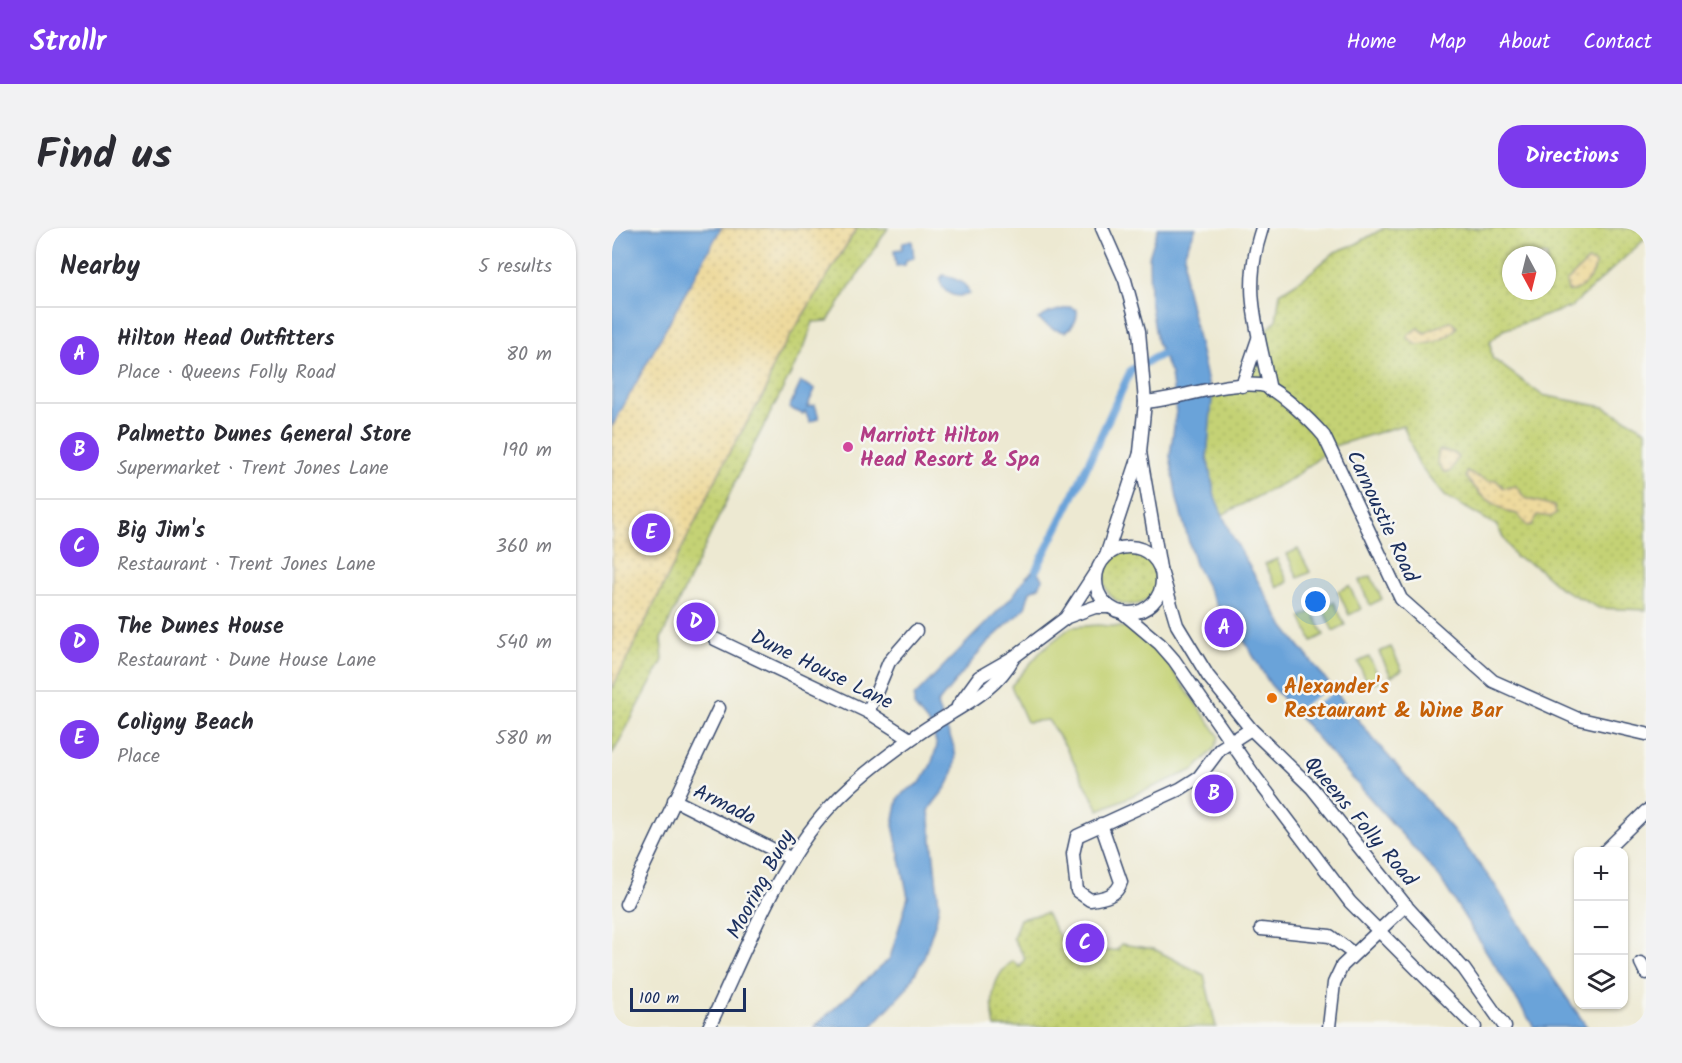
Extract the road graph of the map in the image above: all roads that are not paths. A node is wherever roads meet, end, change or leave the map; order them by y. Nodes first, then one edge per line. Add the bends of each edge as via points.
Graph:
1 (1102, 228) edge
2 (1262, 228) edge
3 (1258, 338) junction
4 (1242, 386) junction
5 (1270, 390) junction
6 (1145, 402) junction
7 (1140, 452) junction
8 (1102, 562) junction
9 (1161, 571) junction
10 (1116, 610) junction
11 (1067, 617) junction
12 (916, 631) dead end
13 (715, 639) dead end
14 (719, 708) dead end
15 (868, 712) junction
16 (1251, 729) junction
17 (1646, 734) edge
18 (910, 739) junction
19 (1233, 740) junction
20 (674, 800) junction
21 (1646, 811) edge
22 (1101, 824) junction
23 (1609, 847) edge
24 (790, 858) junction
25 (626, 904) dead end
26 (1406, 905) junction
27 (1261, 929) dead end
28 (1381, 931) junction
29 (1354, 954) junction
30 (710, 1027) edge
31 (1329, 1027) edge
32 (1475, 1027) edge
33 (1505, 1027) edge

1 - 6 street via 1125,280 1137,320
2 - 3 street via 1252,261 1251,306
3 - 4 street
3 - 5 street
4 - 5 street, Carnoustie Road via 1262,385
4 - 6 street, Carnoustie Road
5 - 17 street, Carnoustie Road via 1309,417 1324,436 1401,599 1493,681 1576,718
6 - 7 street
7 - 8 street
7 - 9 street, Queens Folly Road
8 - 9 street via 1119,548 1136,548 1151,555
8 - 10 street via 1096,583 1098,591
8 - 11 street, Mooring Buoy
9 - 10 street via 1160,593 1152,604 1141,611
9 - 16 street, Queens Folly Road via 1173,616 1185,642
10 - 11 street, Mooring Buoy via 1095,606
10 - 19 street via 1167,651
11 - 18 street, Mooring Buoy via 1014,657 997,683
12 - 15 street via 889,662
13 - 15 street, Dune House Lane
14 - 20 street, Armada
15 - 18 street, Dune House Lane
16 - 19 street
16 - 26 street, Queens Folly Road via 1312,788
18 - 24 street, Mooring Buoy via 861,776 829,808
19 - 22 street via 1220,749 1199,777
19 - 28 street via 1254,775 1350,902
20 - 24 street, Armada
20 - 25 street, Armada
21 - 23 street
22 - 22 street via 1077,836 1073,854 1077,891 1090,900 1112,895 1121,882
24 - 30 street, Mooring Buoy
26 - 28 street
26 - 33 street, Queens Folly Road via 1464,969
27 - 29 street via 1330,936
28 - 29 street
28 - 32 street
29 - 31 street via 1342,966 1334,983

